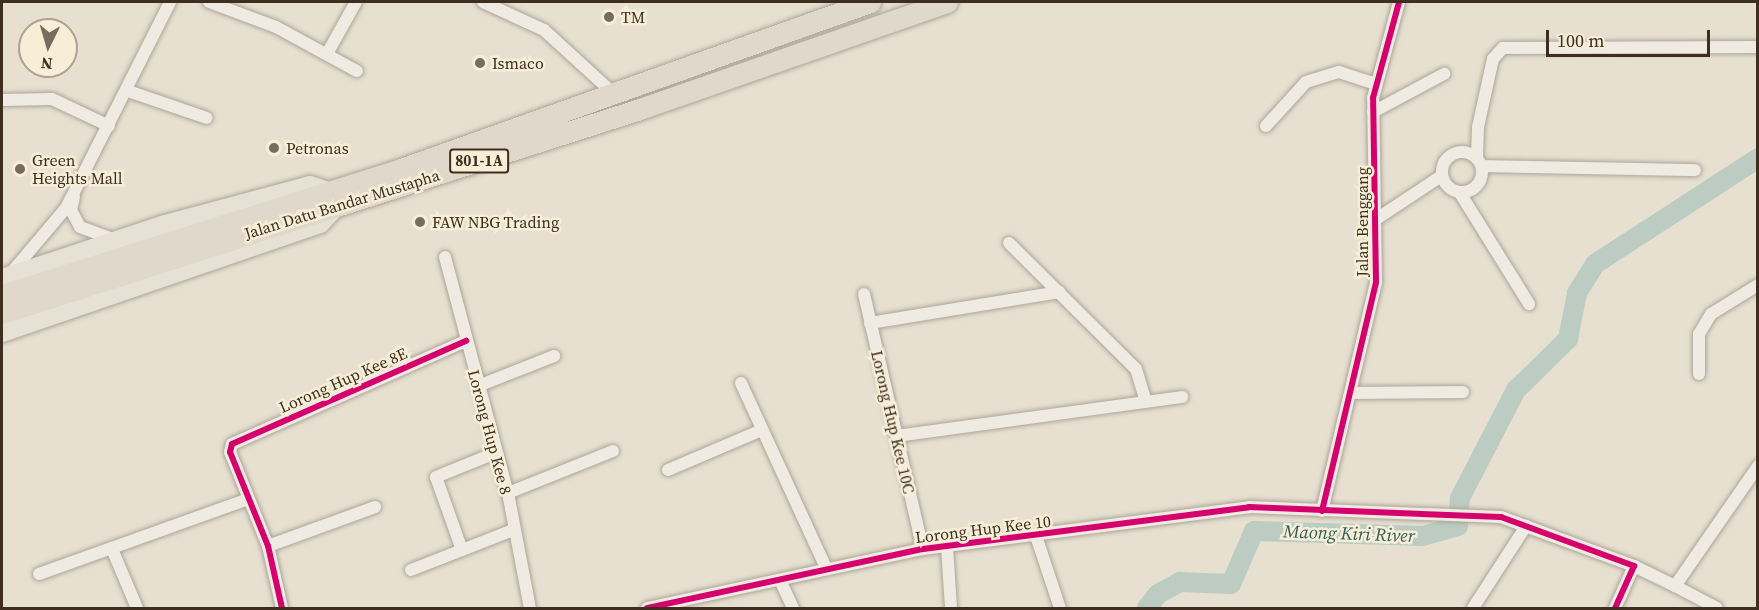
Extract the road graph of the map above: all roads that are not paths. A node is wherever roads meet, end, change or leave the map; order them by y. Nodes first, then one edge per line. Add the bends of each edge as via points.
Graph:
1 (170, 2) edge
2 (209, 2) edge
3 (356, 2) edge
4 (483, 2) edge
5 (870, 2) edge
6 (947, 2) edge
7 (1399, 2) edge
8 (818, 20) junction
9 (860, 31) junction
10 (1758, 47) edge
11 (328, 52) junction
12 (357, 71) dead end
13 (1444, 74) dead end
14 (1375, 84) junction
15 (128, 92) junction
16 (614, 94) junction
17 (2, 100) edge
18 (1373, 112) junction
19 (207, 118) dead end
20 (109, 126) junction
21 (1266, 126) dead end
22 (1478, 127) junction
23 (1462, 150) junction
24 (1481, 161) junction
25 (1695, 170) dead end
26 (1443, 182) junction
27 (75, 193) junction
28 (1460, 193) junction
29 (332, 199) junction
30 (1378, 218) junction
31 (134, 235) junction
32 (1009, 243) dead end
33 (445, 257) dead end
34 (1758, 285) edge
35 (1059, 292) junction
36 (864, 294) dead end
37 (4, 295) edge
38 (1529, 304) dead end
39 (870, 323) junction
40 (2, 332) edge
41 (466, 341) junction
42 (554, 356) dead end
43 (1699, 374) dead end
44 (741, 384) dead end
45 (478, 386) junction
46 (1463, 392) dead end
47 (1351, 393) junction
48 (1182, 397) dead end
49 (1146, 401) junction
50 (762, 430) junction
51 (897, 436) junction
52 (613, 451) dead end
53 (495, 453) junction
54 (1758, 466) edge
55 (668, 470) dead end
56 (508, 493) junction
57 (248, 499) junction
58 (375, 507) dead end
59 (1322, 511) junction
60 (1526, 526) junction
61 (513, 530) junction
62 (1036, 536) junction
63 (268, 546) junction
64 (946, 547) junction
65 (112, 549) junction
66 (923, 549) junction
67 (462, 550) junction
68 (1634, 566) junction
69 (826, 568) junction
70 (411, 570) dead end
71 (39, 574) dead end
72 (780, 580) junction
73 (1675, 586) junction
74 (137, 609) edge
75 (282, 609) edge
76 (530, 609) edge
77 (647, 609) edge
78 (793, 609) edge
79 (951, 609) edge
80 (1060, 609) edge
81 (1473, 609) edge
82 (1615, 609) edge
83 (1717, 609) edge

1 - 15 street
2 - 11 street
3 - 11 street
4 - 16 street via 544,30
5 - 8 highway, Jalan Datu Bandar Mustapha
6 - 9 highway, Jalan Datu Bandar Mustapha / 801-1A
7 - 14 street, Jalan Benggang
8 - 9 main road via 849,16
8 - 16 highway, Jalan Datu Bandar Mustapha
9 - 29 highway, Jalan Datu Bandar Mustapha / 801-1A
10 - 22 street via 1511,44 1493,59
11 - 12 street
13 - 18 street
14 - 18 street, Jalan Benggang
14 - 21 street via 1339,72 1306,82
15 - 19 street
15 - 20 street
16 - 29 highway, Jalan Datu Bandar Mustapha
17 - 20 street via 52,99
18 - 30 street, Jalan Benggang
20 - 27 street
22 - 23 street
22 - 24 street
23 - 24 street
23 - 26 street
24 - 25 street
24 - 28 street
26 - 28 street
26 - 30 street
27 - 31 street via 71,210 87,233
27 - 37 street
28 - 38 street
29 - 31 main road via 310,186
29 - 37 highway, Jalan Datu Bandar Mustapha / 801-1A
29 - 40 main road via 320,223
30 - 47 street, Jalan Benggang via 1376,282
31 - 37 main road
32 - 35 street
33 - 41 street, Lorong Hup Kee 8
34 - 43 street via 1711,314 1700,334
35 - 39 street
35 - 49 street via 1136,369
36 - 39 street, Lorong Hup Kee 10C
39 - 51 street, Lorong Hup Kee 10C
41 - 45 street, Lorong Hup Kee 8
41 - 57 street, Lorong Hup Kee 8E via 232,444
42 - 45 street
44 - 50 street
45 - 53 street, Lorong Hup Kee 8
46 - 47 street
47 - 59 street, Jalan Benggang
48 - 49 street
49 - 51 street
50 - 55 street
50 - 69 street
51 - 66 street, Lorong Hup Kee 10C
52 - 56 street
53 - 56 street, Lorong Hup Kee 8
53 - 67 street via 436,477
54 - 73 street
56 - 61 street, Lorong Hup Kee 8
57 - 63 street
57 - 65 street
58 - 63 street
59 - 60 street, Lorong Hup Kee 10 via 1474,512
59 - 62 street, Lorong Hup Kee 10 via 1249,507
60 - 68 street, Lorong Hup Kee 10
60 - 81 street
61 - 67 street
61 - 76 street, Lorong Hup Kee 8
62 - 64 street, Lorong Hup Kee 10
62 - 80 street
63 - 75 street
64 - 66 street, Lorong Hup Kee 10
64 - 79 street
65 - 71 street
65 - 74 street
66 - 69 street, Lorong Hup Kee 10
67 - 70 street
68 - 73 street, Lorong Hup Kee 10
68 - 82 street
69 - 72 street, Lorong Hup Kee 10
72 - 77 street, Lorong Hup Kee 10
72 - 78 street
73 - 83 street, Lorong Hup Kee 10

